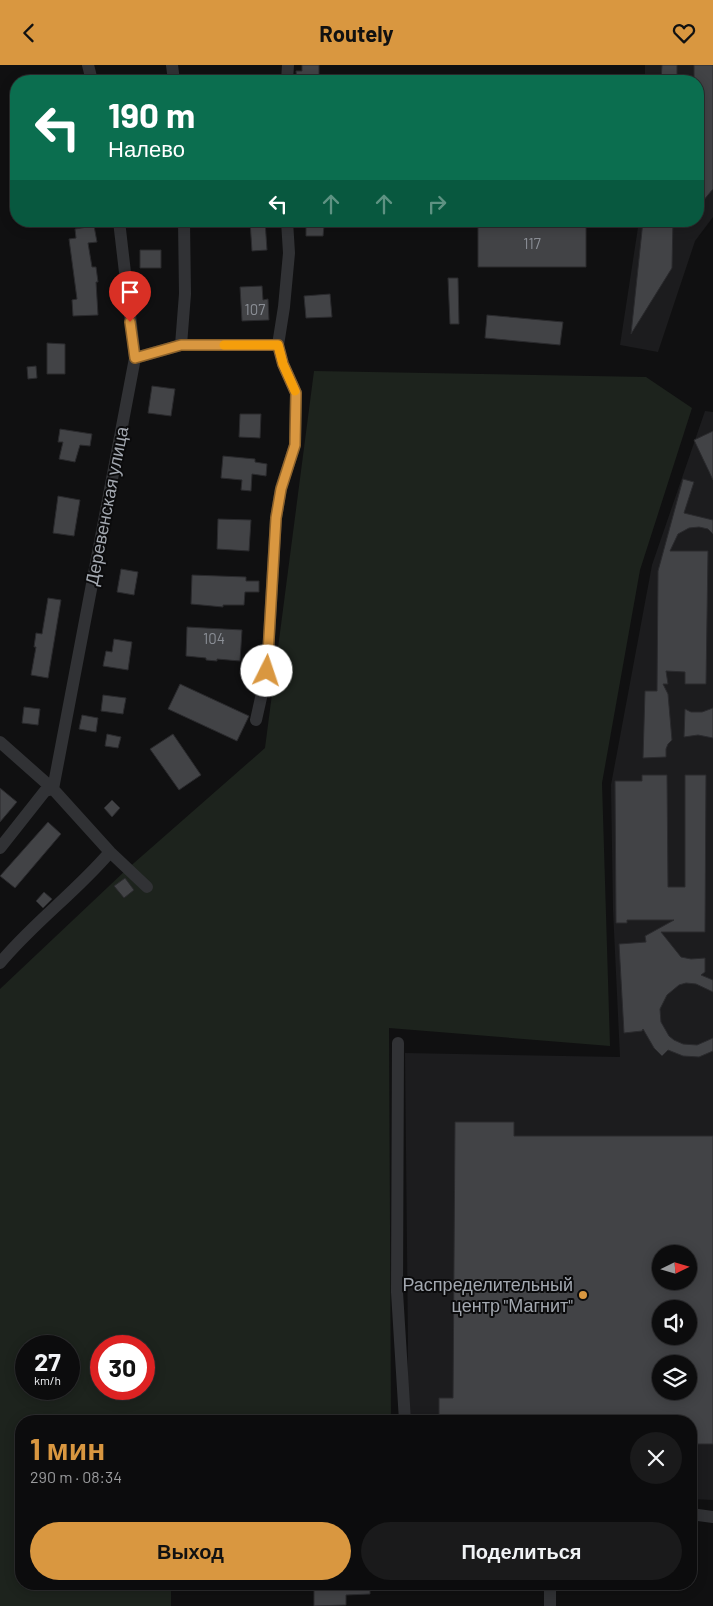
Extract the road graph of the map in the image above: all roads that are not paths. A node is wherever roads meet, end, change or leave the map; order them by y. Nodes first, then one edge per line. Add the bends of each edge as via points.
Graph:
1 (120, 227) edge
2 (184, 227) edge
3 (287, 227) edge
4 (181, 345) junction
5 (278, 345) junction
6 (135, 358) junction
7 (256, 720) dead end
8 (0, 742) edge
9 (53, 789) junction
10 (0, 848) edge
11 (110, 852) junction
12 (147, 887) dead end
13 (0, 963) edge
14 (398, 1043) dead end
15 (405, 1415) edge
16 (697, 1515) edge
17 (713, 1517) edge
18 (550, 1590) edge
19 (550, 1606) edge

1 - 6 street, Деревенская улица
2 - 4 street via 185,294
3 - 5 street via 284,307
4 - 5 street
4 - 6 street
5 - 7 street via 296,393 295,445 276,518 267,671
6 - 9 street, Деревенская улица
8 - 9 street
9 - 10 street via 45,791
9 - 11 street
11 - 12 street
11 - 13 street
14 - 15 street via 397,1292
16 - 17 street
18 - 19 street

